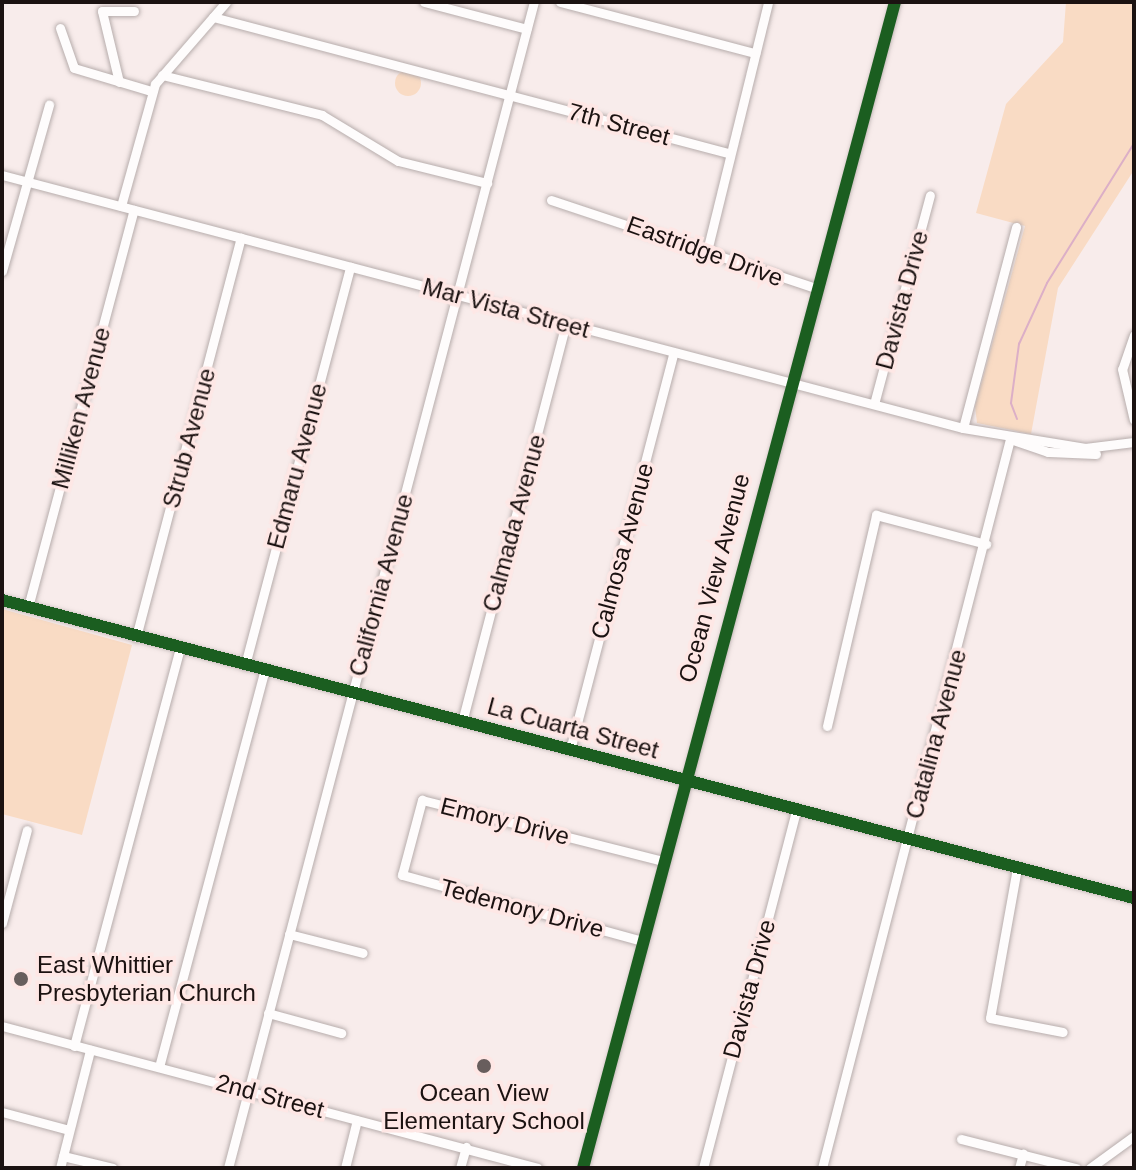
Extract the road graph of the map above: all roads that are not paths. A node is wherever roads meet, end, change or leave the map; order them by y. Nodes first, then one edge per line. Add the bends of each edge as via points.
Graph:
1 (226, 2) edge
2 (424, 2) edge
3 (534, 2) edge
4 (560, 2) edge
5 (768, 2) edge
6 (895, 2) edge
7 (134, 11) dead end
8 (213, 17) junction
9 (60, 28) dead end
10 (527, 29) junction
11 (755, 53) junction
12 (162, 75) junction
13 (119, 82) junction
14 (151, 91) junction
15 (510, 95) junction
16 (49, 105) dead end
17 (728, 153) junction
18 (2, 175) edge
19 (23, 180) junction
20 (487, 183) junction
21 (930, 195) dead end
22 (551, 200) dead end
23 (121, 206) junction
24 (134, 210) junction
25 (1016, 227) dead end
26 (7, 232) edge
27 (241, 238) junction
28 (707, 251) junction
29 (350, 267) junction
30 (2, 271) edge
31 (813, 287) junction
32 (457, 296) junction
33 (566, 324) junction
34 (1134, 335) edge
35 (674, 352) junction
36 (789, 383) junction
37 (874, 404) junction
38 (1134, 420) edge
39 (963, 428) junction
40 (1010, 439) junction
41 (1134, 445) edge
42 (986, 544) junction
43 (2, 600) edge
44 (28, 607) junction
45 (136, 637) junction
46 (180, 648) junction
47 (245, 665) junction
48 (265, 670) junction
49 (353, 694) junction
50 (462, 722) junction
51 (827, 726) dead end
52 (570, 750) junction
53 (683, 779) junction
54 (796, 810) junction
55 (27, 830) dead end
56 (909, 839) junction
57 (663, 861) junction
58 (1017, 868) junction
59 (402, 875) joint
60 (1134, 898) edge
61 (2, 923) edge
62 (289, 934) junction
63 (642, 941) junction
64 (363, 953) dead end
65 (268, 1013) junction
66 (2, 1026) edge
67 (1063, 1032) dead end
68 (341, 1033) dead end
69 (74, 1046) junction
70 (90, 1050) junction
71 (159, 1067) junction
72 (248, 1090) junction
73 (2, 1112) edge
74 (357, 1120) junction
75 (69, 1130) junction
76 (1134, 1136) edge
77 (961, 1139) dead end
78 (466, 1147) junction
79 (1023, 1154) junction
80 (63, 1156) junction
81 (60, 1168) edge
82 (113, 1168) edge
83 (228, 1168) edge
84 (345, 1168) edge
85 (460, 1168) edge
86 (538, 1168) edge
87 (583, 1168) edge
88 (703, 1168) edge
89 (822, 1168) edge
90 (1019, 1168) edge
91 (1076, 1168) edge
92 (1090, 1168) edge

1 - 8 street
2 - 10 street
3 - 10 street, California Avenue
4 - 11 street
5 - 11 street
6 - 31 street, Ocean View Avenue
7 - 13 street via 102,11
8 - 12 street
8 - 15 street, 7th Street
9 - 13 street via 74,68
10 - 15 street, California Avenue
11 - 17 street
12 - 14 street
12 - 20 street via 322,115 398,161
13 - 14 street
14 - 23 street
15 - 17 street, 7th Street
15 - 20 street, California Avenue
16 - 19 street
17 - 28 street
18 - 19 street, Mar Vista Street
19 - 23 street, Mar Vista Street
19 - 26 street
20 - 32 street, California Avenue
21 - 37 street, Davista Drive
22 - 28 street, Eastridge Drive
23 - 24 street, Mar Vista Street
24 - 27 street, Mar Vista Street
24 - 44 street, Milliken Avenue
25 - 39 street
26 - 30 street
27 - 29 street, Mar Vista Street
27 - 45 street, Strub Avenue
28 - 31 street, Eastridge Drive
29 - 32 street, Mar Vista Street
29 - 47 street, Edmaru Avenue
31 - 36 street, Ocean View Avenue
32 - 33 street, Mar Vista Street
32 - 49 street, California Avenue
33 - 35 street, Mar Vista Street
33 - 50 street, Calmada Avenue
34 - 38 street via 1122,369
35 - 36 street, Mar Vista Street
35 - 52 street, Calmosa Avenue
36 - 37 street, Mar Vista Street
36 - 53 street, Ocean View Avenue
37 - 39 street, Mar Vista Street
39 - 40 street, Mar Vista Street
40 - 41 street, Mar Vista Street via 1066,454
40 - 42 street, Catalina Avenue
42 - 51 street via 876,515
42 - 56 street, Catalina Avenue
43 - 44 street, La Cuarta Street
44 - 45 street, La Cuarta Street
45 - 46 street, La Cuarta Street
46 - 47 street, La Cuarta Street
46 - 69 street
47 - 48 street, La Cuarta Street
48 - 49 street, La Cuarta Street
48 - 71 street
49 - 50 street, La Cuarta Street
49 - 62 street, California Avenue
50 - 52 street, La Cuarta Street
52 - 53 street, La Cuarta Street
53 - 54 street, La Cuarta Street
53 - 57 street, Ocean View Avenue
54 - 56 street, La Cuarta Street
54 - 88 street, Davista Drive
55 - 61 street
56 - 58 street, La Cuarta Street
56 - 89 street, Catalina Avenue
57 - 59 street, Emory Drive via 422,800
57 - 63 street, Ocean View Avenue
58 - 60 street, La Cuarta Street
58 - 67 street via 990,1018
59 - 63 street, Tedemory Drive
62 - 64 street
62 - 65 street, California Avenue
63 - 87 street, Ocean View Avenue
65 - 68 street
65 - 72 street, California Avenue
66 - 69 street, 2nd Street
69 - 70 street, 2nd Street
70 - 71 street, 2nd Street
70 - 75 street
71 - 72 street, 2nd Street
72 - 74 street, 2nd Street
72 - 83 street, California Avenue
73 - 75 street
74 - 78 street, 2nd Street
74 - 84 street
75 - 80 street
76 - 92 street
77 - 79 street
78 - 85 street
78 - 86 street, 2nd Street
79 - 90 street
79 - 91 street
80 - 81 street
80 - 82 street

